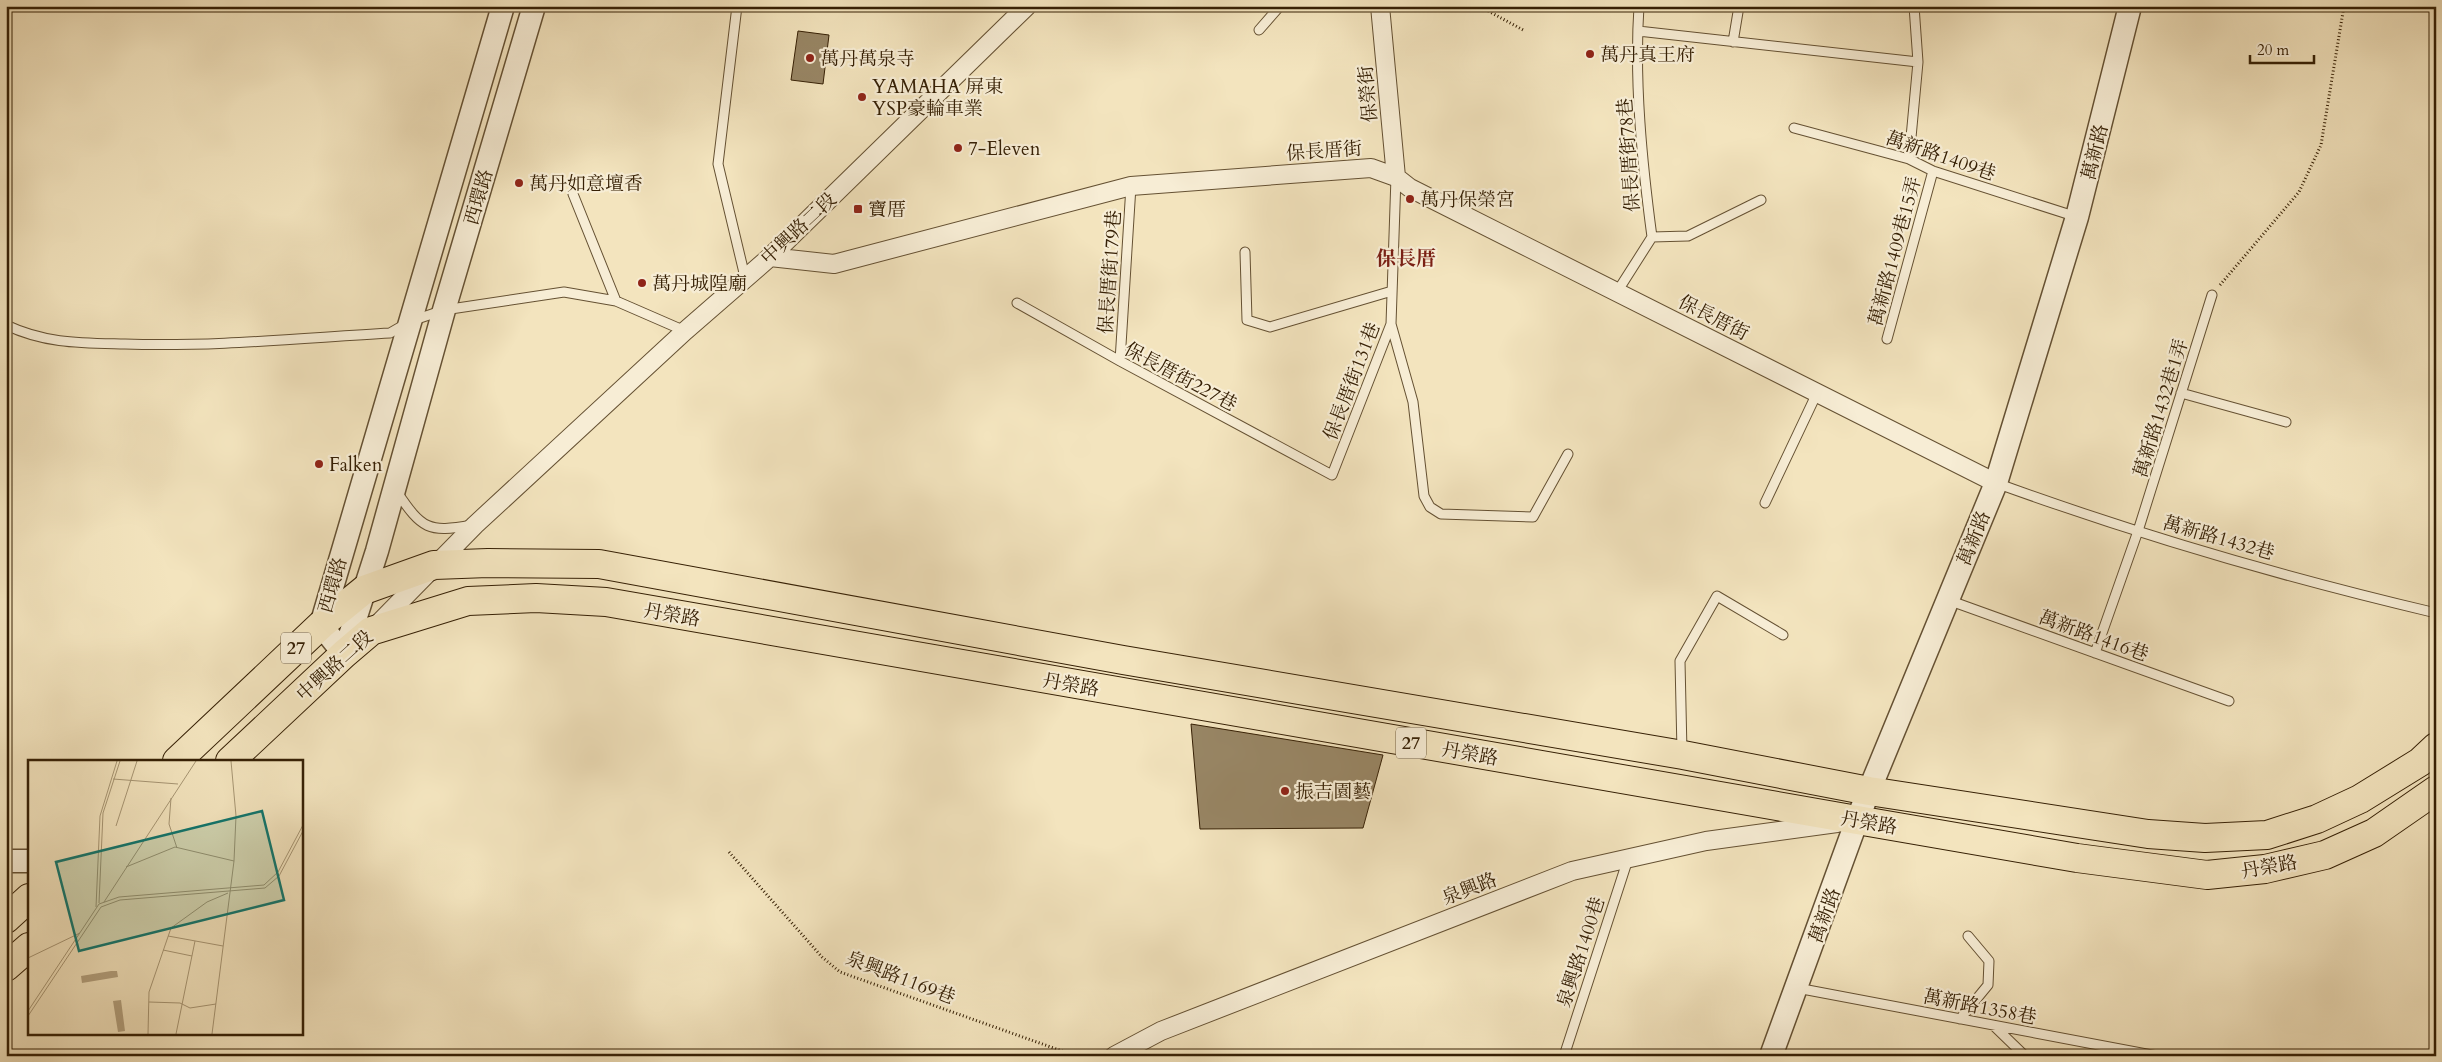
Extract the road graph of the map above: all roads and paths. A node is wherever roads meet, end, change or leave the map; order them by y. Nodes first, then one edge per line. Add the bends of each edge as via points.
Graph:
1 (502, 6) edge
2 (534, 6) edge
3 (737, 6) edge
4 (1027, 6) edge
5 (1280, 6) edge
6 (1380, 6) edge
7 (1478, 6) edge
8 (1640, 6) edge
9 (1739, 6) edge
10 (1914, 6) edge
11 (2130, 6) edge
12 (2344, 6) edge
13 (1258, 30) dead end
14 (1526, 31) dead end
15 (1638, 31) junction
16 (1734, 42) junction
17 (1918, 62) junction
18 (1794, 128) dead end
19 (1909, 159) junction
20 (1932, 171) junction
21 (1396, 177) junction
22 (1131, 186) junction
23 (572, 194) dead end
24 (1761, 200) dead end
25 (2078, 217) junction
26 (1652, 237) junction
27 (1244, 252) dead end
28 (770, 257) junction
29 (745, 277) junction
30 (1392, 291) junction
31 (1617, 292) junction
32 (2212, 295) joint
33 (616, 301) junction
34 (1017, 303) dead end
35 (444, 310) junction
36 (411, 320) junction
37 (1391, 324) junction
38 (6, 325) edge
39 (685, 331) junction
40 (1887, 339) dead end
41 (1120, 361) junction
42 (1817, 393) junction
43 (2181, 394) junction
44 (2286, 422) dead end
45 (1568, 454) dead end
46 (1332, 475) joint
47 (1996, 483) junction
48 (394, 488) junction
49 (1765, 503) dead end
50 (475, 525) junction
51 (2138, 531) junction
52 (434, 565) junction
53 (364, 590) junction
54 (1948, 600) junction
55 (2436, 613) edge
56 (321, 625) junction
57 (371, 631) junction
58 (1782, 635) dead end
59 (2095, 653) junction
60 (344, 654) junction
61 (1123, 660) junction
62 (1118, 692) junction
63 (2229, 701) dead end
64 (2436, 748) edge
65 (1682, 755) junction
66 (178, 760) edge
67 (231, 760) edge
68 (2436, 790) edge
69 (1869, 792) junction
70 (1857, 820) junction
71 (729, 852) dead end
72 (1628, 858) junction
73 (6, 861) edge
74 (28, 861) edge
75 (28, 899) edge
76 (6, 919) edge
77 (1968, 936) dead end
78 (28, 948) edge
79 (6, 967) edge
80 (1797, 988) junction
81 (1960, 1019) junction
82 (1993, 1025) junction
83 (1076, 1056) edge
84 (1114, 1056) edge
85 (1564, 1056) edge
86 (1771, 1056) edge
87 (2025, 1056) edge
88 (2157, 1056) edge

1 - 36 street, 西環路
2 - 35 street, 西環路
3 - 29 lane via 718,164
4 - 28 street, 中興路二段
5 - 13 lane
6 - 21 street, 保榮街
7 - 14 path
8 - 15 lane, 保長厝街78巷
9 - 16 lane
10 - 17 lane
11 - 25 street, 萬新路
12 - 32 path via 2321,145 2298,192
15 - 16 lane
15 - 26 lane, 保長厝街78巷 via 1643,172
16 - 17 lane
17 - 19 lane
18 - 19 lane, 萬新路1409巷
19 - 20 lane, 萬新路1409巷
20 - 25 lane, 萬新路1409巷
20 - 40 lane, 萬新路1409巷15弄
21 - 22 street, 保長厝街 via 1371,168
21 - 30 lane, 保長厝街131巷
21 - 31 street, 保長厝街 via 1410,188
22 - 28 street, 保長厝街 via 834,264
22 - 41 lane, 保長厝街179巷
23 - 33 lane
24 - 26 lane via 1688,236
25 - 47 street, 萬新路
26 - 31 lane, 保長厝街78巷
27 - 30 lane via 1248,320 1270,328
28 - 29 street, 中興路二段
29 - 39 street, 中興路二段
30 - 37 lane, 保長厝街131巷
31 - 42 street, 保長厝街
32 - 43 lane, 萬新路1432巷1弄
33 - 35 lane via 564,292
33 - 39 lane
34 - 41 lane, 保長厝街227巷
35 - 36 lane
35 - 48 street, 西環路
36 - 38 lane via 390,333 173,346 59,342 24,334
36 - 56 street, 西環路
37 - 45 lane via 1413,402 1424,496 1430,507 1441,514 1533,517
37 - 46 lane, 保長厝街131巷
39 - 50 street, 中興路二段
41 - 46 lane, 保長厝街227巷
42 - 47 street, 保長厝街
42 - 49 lane
43 - 44 lane
43 - 51 lane, 萬新路1432巷1弄
47 - 51 lane, 萬新路1432巷
47 - 54 street, 萬新路
48 - 50 lane via 411,514 431,529
48 - 53 street, 西環路
50 - 52 street, 中興路二段
51 - 55 lane, 萬新路1432巷 via 2359,595
51 - 59 lane, 萬新路1432巷1弄
52 - 53 main road, 中興路二段 / 27
52 - 57 street, 中興路二段
52 - 61 main road, 丹榮路 / 27 via 599,564
53 - 56 main road, 中興路二段 / 27
53 - 60 street, 西環路
54 - 59 lane, 萬新路1416巷
54 - 69 street, 萬新路
56 - 60 street, 西環路
56 - 66 main road, 中興路二段 / 27
57 - 60 main road, 中興路二段 / 27
57 - 62 main road, 丹榮路 / 27 via 468,602 536,598 606,602
58 - 65 lane via 1716,596 1680,661
59 - 63 lane, 萬新路1416巷
60 - 67 main road, 中興路二段 / 27
61 - 62 main road
61 - 65 main road, 丹榮路 / 27
62 - 70 main road, 丹榮路 / 27
64 - 69 main road, 丹榮路 / 27 via 2420,762 2360,799 2317,819 2267,835 2206,838 2148,834
65 - 69 main road, 丹榮路 / 27
68 - 70 main road, 丹榮路 / 27 via 2374,833 2325,855 2265,869 2207,875 2077,858
69 - 70 street, 萬新路
70 - 72 street, 泉興路 via 1706,841
70 - 80 street, 萬新路
71 - 83 path, 泉興路1169巷 via 822,957 840,972
72 - 84 street, 泉興路 via 1563,874 1161,1031
72 - 85 lane, 泉興路1400巷
73 - 74 street
75 - 76 main road
77 - 81 lane via 1989,961 1988,985
78 - 79 main road
80 - 81 lane, 萬新路1358巷
80 - 86 street, 萬新路
81 - 82 lane, 萬新路1358巷
82 - 87 lane
82 - 88 lane, 萬新路1358巷

